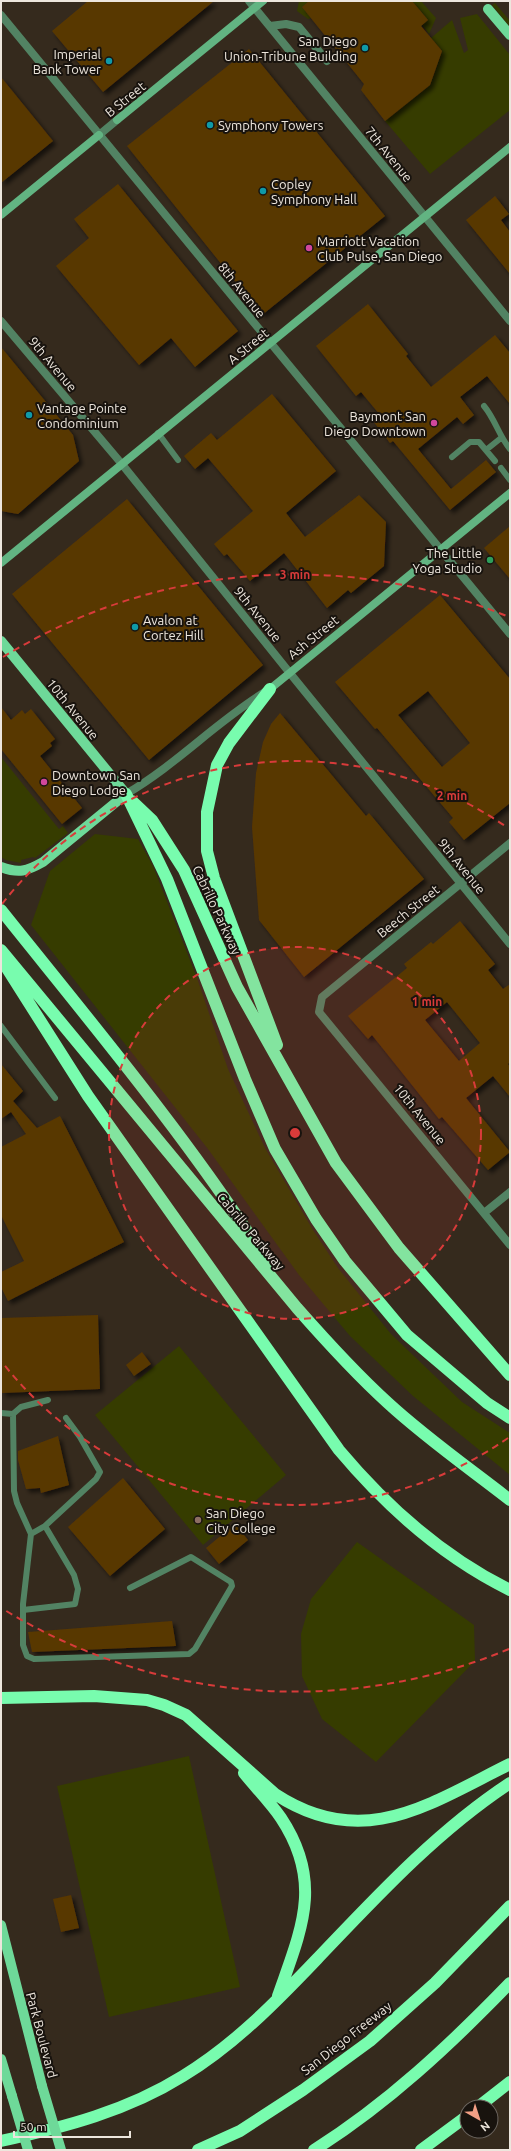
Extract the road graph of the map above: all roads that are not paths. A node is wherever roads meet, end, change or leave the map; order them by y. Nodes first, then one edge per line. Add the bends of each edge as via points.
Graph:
1 (263, 1) edge
2 (252, 4) edge
3 (488, 8) dead end
4 (1, 15) edge
5 (270, 26) junction
6 (510, 35) edge
7 (326, 61) dead end
8 (117, 120) joint
9 (99, 135) junction
10 (510, 147) edge
11 (1, 215) edge
12 (425, 217) junction
13 (1, 321) edge
14 (510, 321) edge
15 (271, 344) junction
16 (484, 406) dead end
17 (158, 433) junction
18 (501, 438) junction
19 (510, 449) edge
20 (486, 450) junction
21 (452, 457) dead end
22 (178, 460) dead end
23 (495, 461) dead end
24 (121, 463) junction
25 (501, 468) dead end
26 (510, 480) edge
27 (510, 493) edge
28 (441, 549) junction
29 (1, 563) edge
30 (510, 634) edge
31 (1, 641) edge
32 (289, 672) junction
33 (270, 689) junction
34 (126, 794) junction
35 (510, 843) edge
36 (1, 867) edge
37 (461, 883) junction
38 (1, 910) edge
39 (510, 944) edge
40 (1, 950) edge
41 (1, 959) edge
42 (322, 997) joint
43 (1, 1026) edge
44 (292, 1084) junction
45 (55, 1098) dead end
46 (510, 1192) edge
47 (484, 1213) junction
48 (510, 1244) edge
49 (297, 1308) junction
50 (510, 1375) edge
51 (48, 1400) dead end
52 (1, 1413) edge
53 (13, 1414) junction
54 (66, 1418) dead end
55 (510, 1418) edge
56 (510, 1500) edge
57 (45, 1526) junction
58 (31, 1534) junction
59 (130, 1588) dead end
60 (507, 1589) edge
61 (23, 1610) junction
62 (1, 1698) edge
63 (230, 1754) junction
64 (510, 1764) edge
65 (510, 1783) edge
66 (510, 1906) edge
67 (1, 1925) edge
68 (510, 1983) edge
69 (276, 2001) junction
70 (1, 2060) edge
71 (510, 2082) edge
72 (488, 2099) edge
73 (459, 2122) edge
74 (1, 2141) edge
75 (28, 2150) edge
76 (62, 2150) edge
77 (198, 2150) edge
78 (314, 2150) edge
79 (421, 2150) edge

1 - 2 main road, B Street
2 - 5 street, 7th Avenue
2 - 8 main road, B Street
3 - 6 main road
4 - 9 street, 8th Avenue
5 - 7 street via 286,24 299,27
5 - 12 street, 7th Avenue
8 - 9 street, B Street
9 - 11 main road, B Street
9 - 15 street, 8th Avenue
10 - 12 main road, A Street
12 - 14 street, 7th Avenue
12 - 15 main road, A Street
13 - 24 street, 9th Avenue
15 - 17 main road, A Street
15 - 28 street, 8th Avenue
16 - 18 lane via 492,415
17 - 22 lane
17 - 24 main road, A Street
18 - 19 lane
18 - 20 lane
20 - 21 lane via 479,442 470,442
20 - 23 lane
24 - 29 main road, A Street
24 - 32 street, 9th Avenue
25 - 26 lane
27 - 28 main road, Ash Street
28 - 30 street, 8th Avenue
28 - 32 main road, Ash Street
31 - 34 main road, 10th Avenue
32 - 33 main road, Ash Street
32 - 37 street, 9th Avenue
33 - 34 street, Ash Street via 242,706 151,779
33 - 44 highway via 228,743 217,765 207,812 207,851 214,878
34 - 36 main road via 44,862 29,870 13,872
34 - 44 highway, Cabrillo Parkway via 152,820 184,870 237,987
34 - 55 highway via 166,879 275,1149 316,1219 345,1261 407,1335 487,1403
35 - 37 street, Beech Street
37 - 39 street, 9th Avenue
37 - 42 street, Beech Street
38 - 49 highway via 141,1085 230,1204
40 - 49 highway, Cabrillo Parkway
41 - 60 highway via 88,1096 339,1450 363,1478 413,1526 452,1555
42 - 47 street, 10th Avenue via 319,1012
43 - 45 lane
44 - 50 highway, Cabrillo Parkway via 336,1163 361,1199 399,1248
46 - 47 street
47 - 48 street, 10th Avenue
49 - 56 highway, Cabrillo Parkway via 339,1356 388,1403
51 - 53 lane via 21,1407
52 - 53 lane
53 - 58 lane via 14,1491
54 - 57 lane via 100,1472 96,1479
57 - 58 lane
57 - 61 lane via 74,1575 78,1589 75,1604
58 - 61 lane
59 - 61 lane via 191,1557 232,1582 195,1650 189,1654 34,1659 27,1656 23,1645
62 - 63 highway via 94,1696 146,1700 186,1715
63 - 64 highway via 286,1801 314,1814 344,1821 377,1821 402,1816
63 - 69 highway via 281,1818 298,1854 306,1881 303,1924
65 - 69 highway via 463,1816 409,1865
66 - 77 highway, San Diego Freeway via 435,1983 370,2041 303,2090 240,2131
67 - 76 main road, Park Boulevard, bridge via 42,2086
68 - 78 highway via 409,2081 358,2121
69 - 74 highway via 221,2050 154,2093 69,2126
70 - 75 main road, bridge
71 - 72 highway
73 - 79 highway

